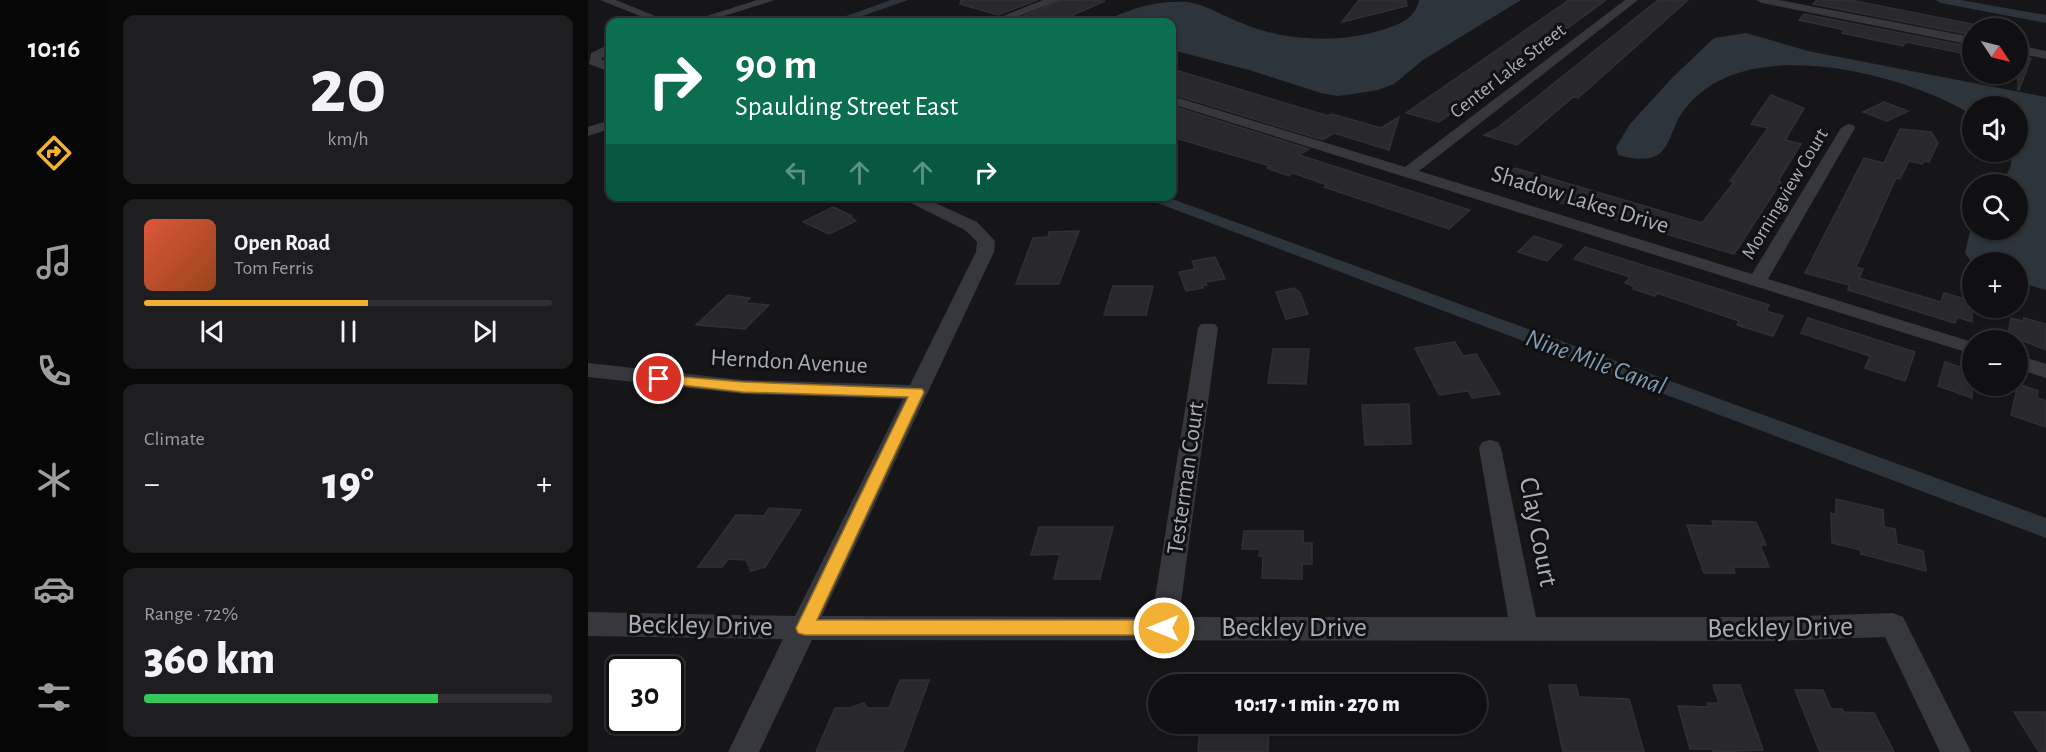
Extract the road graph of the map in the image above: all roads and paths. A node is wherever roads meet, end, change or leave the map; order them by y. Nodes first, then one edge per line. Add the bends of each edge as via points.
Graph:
1 (606, 0) edge
2 (769, 0) edge
3 (1054, 0) edge
4 (1632, 0) edge
5 (1762, 0) edge
6 (653, 18) edge
7 (708, 18) edge
8 (1005, 18) edge
9 (1962, 39) edge
10 (606, 50) edge
11 (2028, 52) edge
12 (2046, 55) edge
13 (606, 66) edge
14 (1176, 101) edge
15 (606, 125) edge
16 (1848, 128) dead end
17 (588, 132) edge
18 (1407, 173) junction
19 (916, 201) edge
20 (1757, 281) junction
21 (1208, 328) dead end
22 (1962, 345) edge
23 (2028, 365) edge
24 (588, 370) edge
25 (2046, 371) edge
26 (917, 392) junction
27 (1490, 448) dead end
28 (588, 624) edge
29 (805, 628) junction
30 (1164, 628) junction
31 (1524, 628) junction
32 (743, 752) edge
33 (1956, 752) edge

1 - 6 street
2 - 7 street
3 - 8 street
4 - 18 street, Center Lake Street
5 - 9 street
10 - 13 street via 595,56 594,61
11 - 12 street
14 - 18 street, Shadow Lakes Drive
15 - 17 street
16 - 20 street, Morningview Court
18 - 20 street, Shadow Lakes Drive
19 - 26 street via 971,226 986,241 985,252
20 - 22 street, Shadow Lakes Drive
21 - 30 street, Testerman Court
23 - 25 street
24 - 26 street, Herndon Avenue via 743,387
26 - 29 street
27 - 31 street, Clay Court
28 - 29 street, Beckley Drive
29 - 30 street, Beckley Drive
29 - 32 street
30 - 31 street, Beckley Drive
31 - 33 street, Beckley Drive via 1893,625

